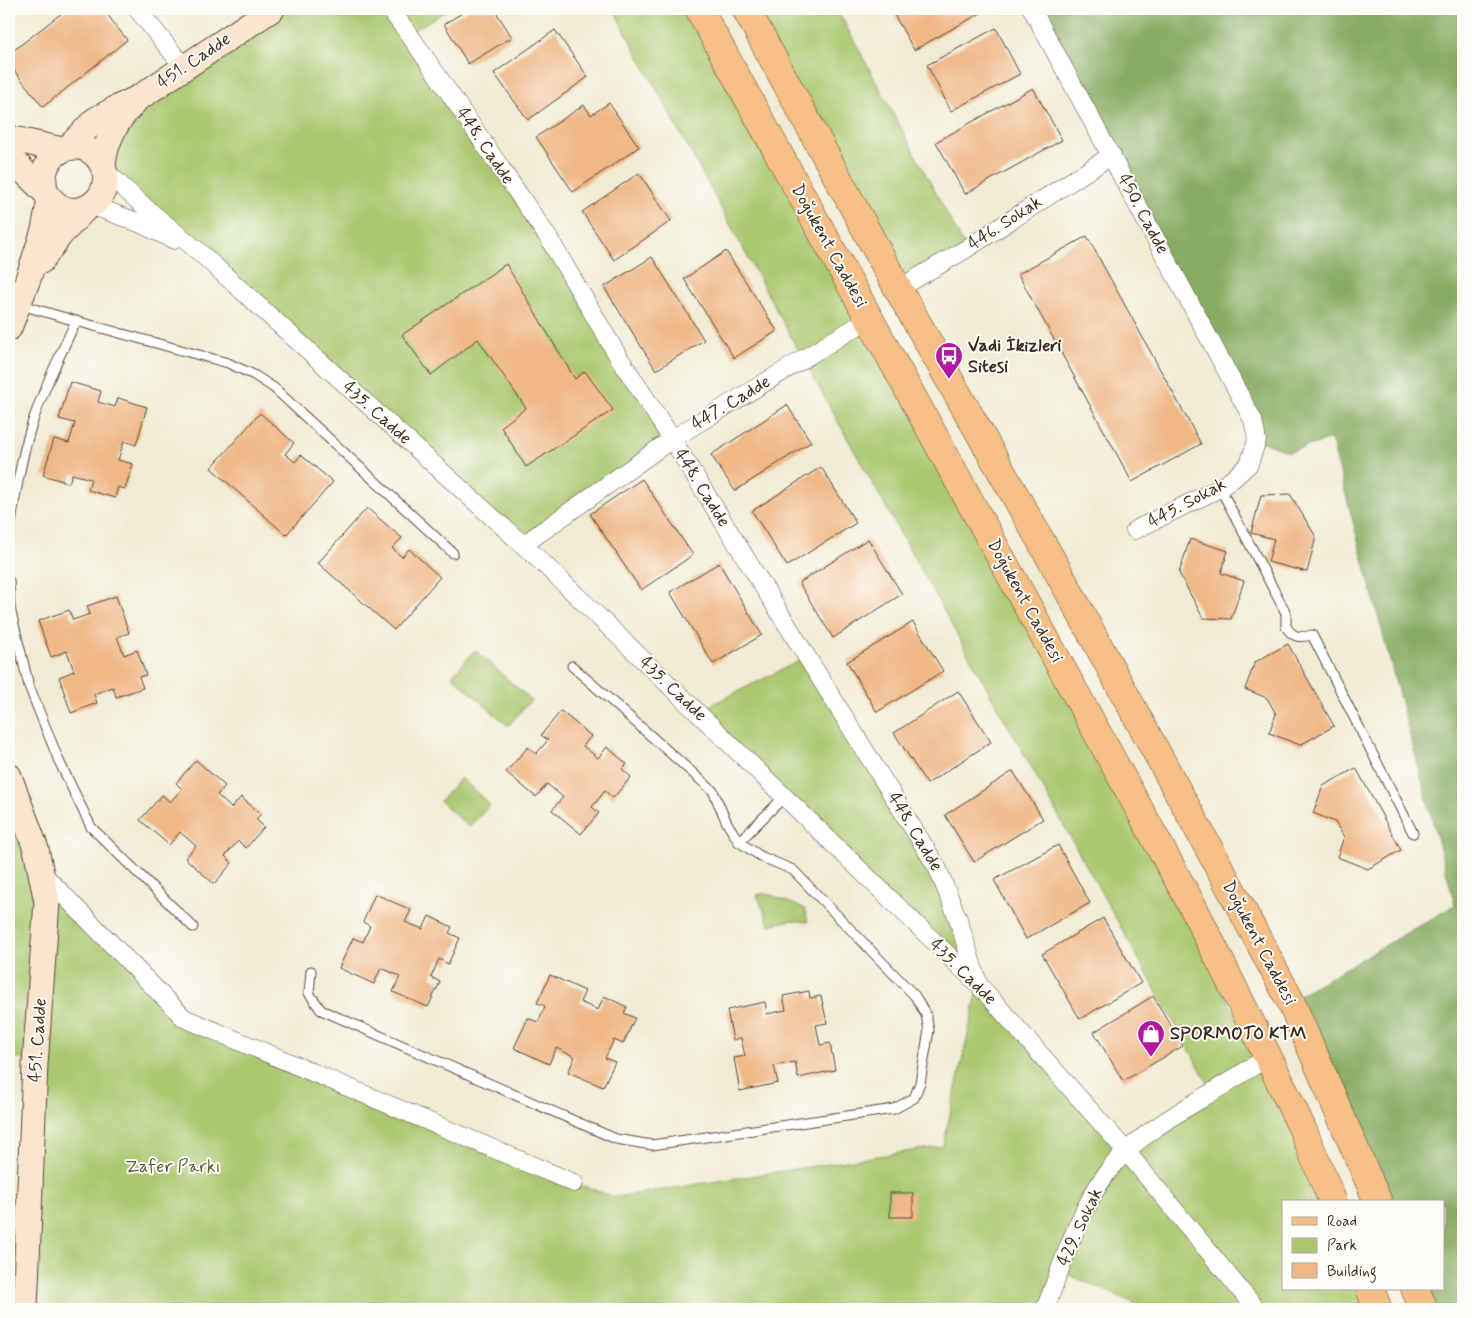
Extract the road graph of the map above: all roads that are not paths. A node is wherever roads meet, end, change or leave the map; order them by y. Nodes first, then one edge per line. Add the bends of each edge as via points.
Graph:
1 (137, 9) edge
2 (272, 9) edge
3 (390, 9) edge
4 (699, 9) edge
5 (746, 9) edge
6 (1032, 9) edge
7 (184, 67) junction
8 (140, 97) junction
9 (9, 138) edge
10 (65, 149) junction
11 (1112, 155) junction
12 (9, 157) edge
13 (104, 168) junction
14 (49, 197) junction
15 (89, 207) junction
16 (197, 250) junction
17 (28, 280) junction
18 (898, 289) junction
19 (18, 304) junction
20 (869, 319) junction
21 (76, 322) junction
22 (9, 328) edge
23 (1253, 420) joint
24 (672, 440) junction
25 (1220, 488) junction
26 (1135, 530) dead end
27 (9, 536) edge
28 (523, 545) junction
29 (453, 553) dead end
30 (9, 582) edge
31 (572, 666) dead end
32 (9, 776) edge
33 (784, 797) junction
34 (1413, 833) dead end
35 (740, 842) junction
36 (41, 872) junction
37 (193, 927) dead end
38 (311, 971) dead end
39 (979, 985) junction
40 (1268, 1057) junction
41 (1126, 1151) junction
42 (574, 1183) dead end
43 (1332, 1200) edge
44 (1377, 1200) edge
45 (1370, 1290) edge
46 (1415, 1290) edge
47 (25, 1309) edge
48 (1045, 1309) edge
49 (1256, 1309) edge
50 (1378, 1309) edge
51 (1424, 1309) edge

1 - 7 street
2 - 7 street, 451. Cadde
3 - 24 street, 448. Cadde via 548,237
4 - 20 main road, Doğukent Caddesi
5 - 18 main road, Doğukent Caddesi
6 - 11 street, 450. Cadde
7 - 8 street, 451. Cadde
8 - 10 street via 95,120
8 - 13 street via 114,128 107,142
9 - 10 street
10 - 13 street via 85,149 99,159
10 - 14 street via 50,159 46,166 43,180
11 - 18 street, 446. Sokak
11 - 23 street, 450. Cadde
12 - 14 street
13 - 15 street via 104,190
13 - 16 street
14 - 15 street via 63,208
14 - 17 street via 44,230
15 - 16 street via 139,223
15 - 17 street via 60,235
16 - 28 street, 435. Cadde
17 - 19 street
18 - 44 main road, Doğukent Caddesi via 1084,619 1290,1000
19 - 21 lane
19 - 22 street
20 - 24 street, 447. Cadde
20 - 40 main road, Doğukent Caddesi via 1193,907
21 - 27 lane via 31,427
21 - 29 lane via 228,363 254,375 274,388
23 - 25 street, 445. Sokak via 1257,440 1249,464
24 - 28 street, 447. Cadde
24 - 39 street, 448. Cadde via 937,867
25 - 26 street, 445. Sokak
25 - 34 lane via 1286,613 1286,627 1292,635 1302,638 1312,635
28 - 33 street, 435. Cadde
30 - 37 lane via 10,608 30,686 59,761 91,827
31 - 35 lane via 713,791 727,823
32 - 36 street, 451. Cadde via 36,849
33 - 35 lane
33 - 39 street, 435. Cadde
35 - 38 lane via 762,857 793,870 915,996 926,1015 929,1030 914,1098 894,1109 652,1145 616,1140 321,1010 309,993
36 - 42 street via 184,1018
36 - 47 street, 451. Cadde via 47,902 35,1064
39 - 41 street, 435. Cadde
40 - 41 street, 429. Sokak via 1165,1121
40 - 43 main road, Doğukent Caddesi
41 - 48 street, 429. Sokak via 1106,1174 1088,1206
41 - 49 street, 435. Cadde
45 - 50 main road
46 - 51 main road

